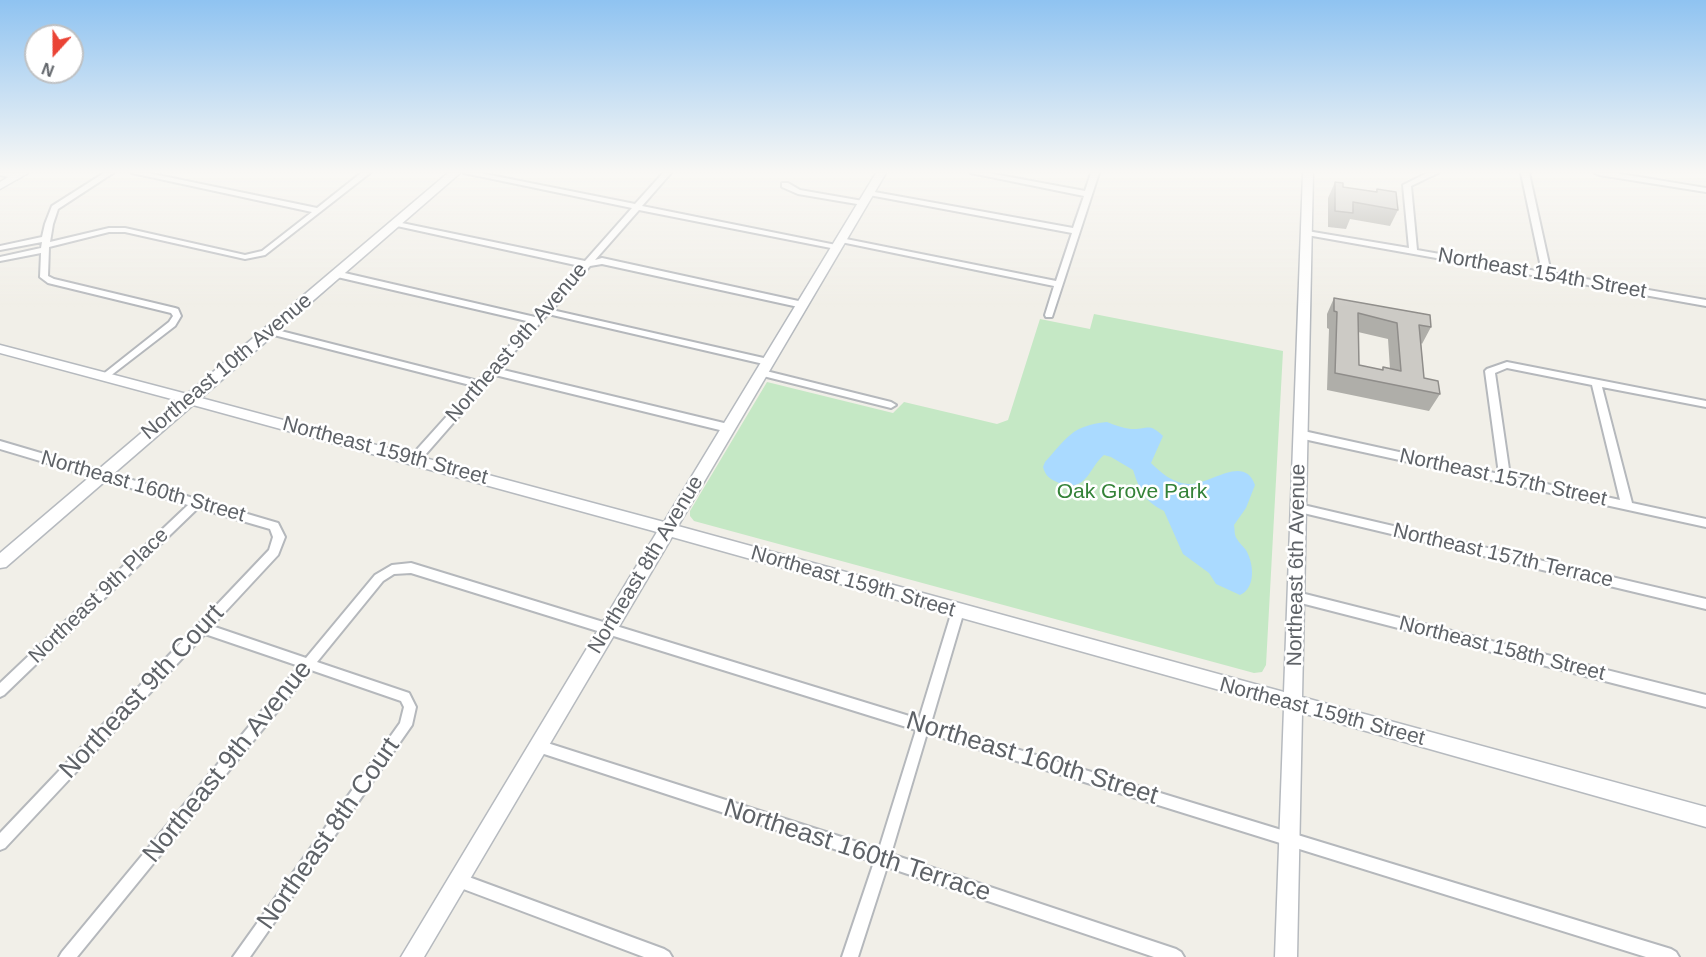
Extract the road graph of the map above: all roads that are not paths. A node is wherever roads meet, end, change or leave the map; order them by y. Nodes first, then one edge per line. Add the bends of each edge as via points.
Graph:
1 (51, 218) edge
2 (309, 218) edge
3 (404, 218) edge
4 (628, 218) edge
5 (696, 218) edge
6 (854, 218) edge
7 (991, 218) edge
8 (1080, 218) edge
9 (1307, 218) edge
10 (1410, 218) edge
11 (1535, 218) edge
12 (397, 224) junction
13 (1076, 231) junction
14 (1307, 233) junction
15 (46, 244) junction
16 (839, 244) junction
17 (0, 248) edge
18 (1413, 251) junction
19 (0, 259) edge
20 (587, 264) junction
21 (336, 274) junction
22 (1547, 274) junction
23 (1059, 284) junction
24 (1706, 303) edge
25 (802, 305) junction
26 (546, 311) junction
27 (1049, 315) dead end
28 (538, 321) junction
29 (269, 331) junction
30 (0, 349) edge
31 (765, 367) junction
32 (494, 371) junction
33 (105, 377) junction
34 (1596, 382) junction
35 (481, 385) junction
36 (189, 399) junction
37 (1706, 404) edge
38 (891, 405) dead end
39 (728, 428) junction
40 (1299, 434) junction
41 (0, 445) edge
42 (415, 459) junction
43 (101, 475) junction
44 (1505, 479) junction
45 (197, 502) junction
46 (1627, 505) junction
47 (1299, 508) junction
48 (1706, 523) edge
49 (668, 529) junction
50 (279, 537) joint
51 (3, 557) edge
52 (392, 570) joint
53 (1297, 597) junction
54 (1706, 604) edge
55 (958, 611) junction
56 (202, 628) junction
57 (608, 630) junction
58 (309, 664) junction
59 (0, 691) edge
60 (1706, 700) edge
61 (1294, 704) junction
62 (922, 726) junction
63 (538, 746) junction
64 (1706, 817) edge
65 (1289, 838) junction
66 (0, 843) edge
67 (883, 858) junction
68 (458, 880) junction
69 (67, 957) edge
70 (241, 957) edge
71 (412, 957) edge
72 (664, 957) edge
73 (850, 957) edge
74 (1176, 957) edge
75 (1286, 957) edge
76 (1671, 957) edge

1 - 15 street
2 - 15 street via 254,257 125,230
3 - 12 street, Northeast 10th Avenue
4 - 20 street, Northeast 9th Avenue
5 - 16 street
6 - 16 street, Northeast 8th Avenue
7 - 13 street
8 - 13 street
9 - 14 street, Northeast 6th Avenue
10 - 18 street
11 - 22 street
12 - 20 street
12 - 21 street, Northeast 10th Avenue
13 - 23 street
14 - 18 street, Northeast 154th Street
14 - 40 street, Northeast 6th Avenue
15 - 17 street
15 - 19 street
15 - 33 street via 44,277 51,281 175,311 177,316 172,324
16 - 23 street
16 - 25 street, Northeast 8th Avenue
18 - 22 street, Northeast 154th Street
20 - 25 street via 602,261
20 - 26 street, Northeast 9th Avenue
21 - 28 street
21 - 29 street, Northeast 10th Avenue
22 - 24 street, Northeast 154th Street
23 - 27 street
25 - 31 street, Northeast 8th Avenue
26 - 28 street, Northeast 9th Avenue
26 - 31 street
28 - 32 street, Northeast 9th Avenue
29 - 35 street
29 - 36 street, Northeast 10th Avenue
30 - 33 street, Northeast 159th Street
31 - 38 street
31 - 39 street, Northeast 8th Avenue
32 - 35 street, Northeast 9th Avenue
32 - 39 street
33 - 36 street, Northeast 159th Street
34 - 37 street
34 - 44 street via 1507,365 1490,372
34 - 46 street
35 - 42 street, Northeast 9th Avenue
36 - 42 street, Northeast 159th Street
36 - 43 street, Northeast 10th Avenue
39 - 49 street, Northeast 8th Avenue
40 - 44 street, Northeast 157th Street
40 - 47 street, Northeast 6th Avenue
41 - 43 street, Northeast 160th Street
42 - 49 street, Northeast 159th Street
43 - 45 street, Northeast 160th Street
43 - 51 street, Northeast 10th Avenue
44 - 46 street, Northeast 157th Street
45 - 50 street, Northeast 160th Street via 274,526
45 - 59 street, Northeast 9th Place
46 - 48 street, Northeast 157th Street
47 - 53 street, Northeast 6th Avenue
47 - 54 street, Northeast 157th Terrace
49 - 55 street, Northeast 159th Street
49 - 57 street, Northeast 8th Avenue
50 - 56 street, Northeast 9th Court via 274,552
52 - 57 street, Northeast 160th Street via 411,568
52 - 58 street, Northeast 9th Avenue via 379,578
53 - 60 street, Northeast 158th Street
53 - 61 street, Northeast 6th Avenue
55 - 61 street, Northeast 159th Street
55 - 62 street
56 - 58 street
56 - 66 street, Northeast 9th Court
57 - 62 street, Northeast 160th Street
57 - 63 street, Northeast 8th Avenue
58 - 69 street, Northeast 9th Avenue
58 - 70 street, Northeast 8th Court via 405,697 410,707 406,725
61 - 64 street, Northeast 159th Street
61 - 65 street, Northeast 6th Avenue
62 - 65 street, Northeast 160th Street
62 - 67 street
63 - 67 street, Northeast 160th Terrace
63 - 68 street, Northeast 8th Avenue
65 - 75 street, Northeast 6th Avenue
65 - 76 street, Northeast 160th Street
67 - 73 street
67 - 74 street, Northeast 160th Terrace
68 - 71 street, Northeast 8th Avenue
68 - 72 street

